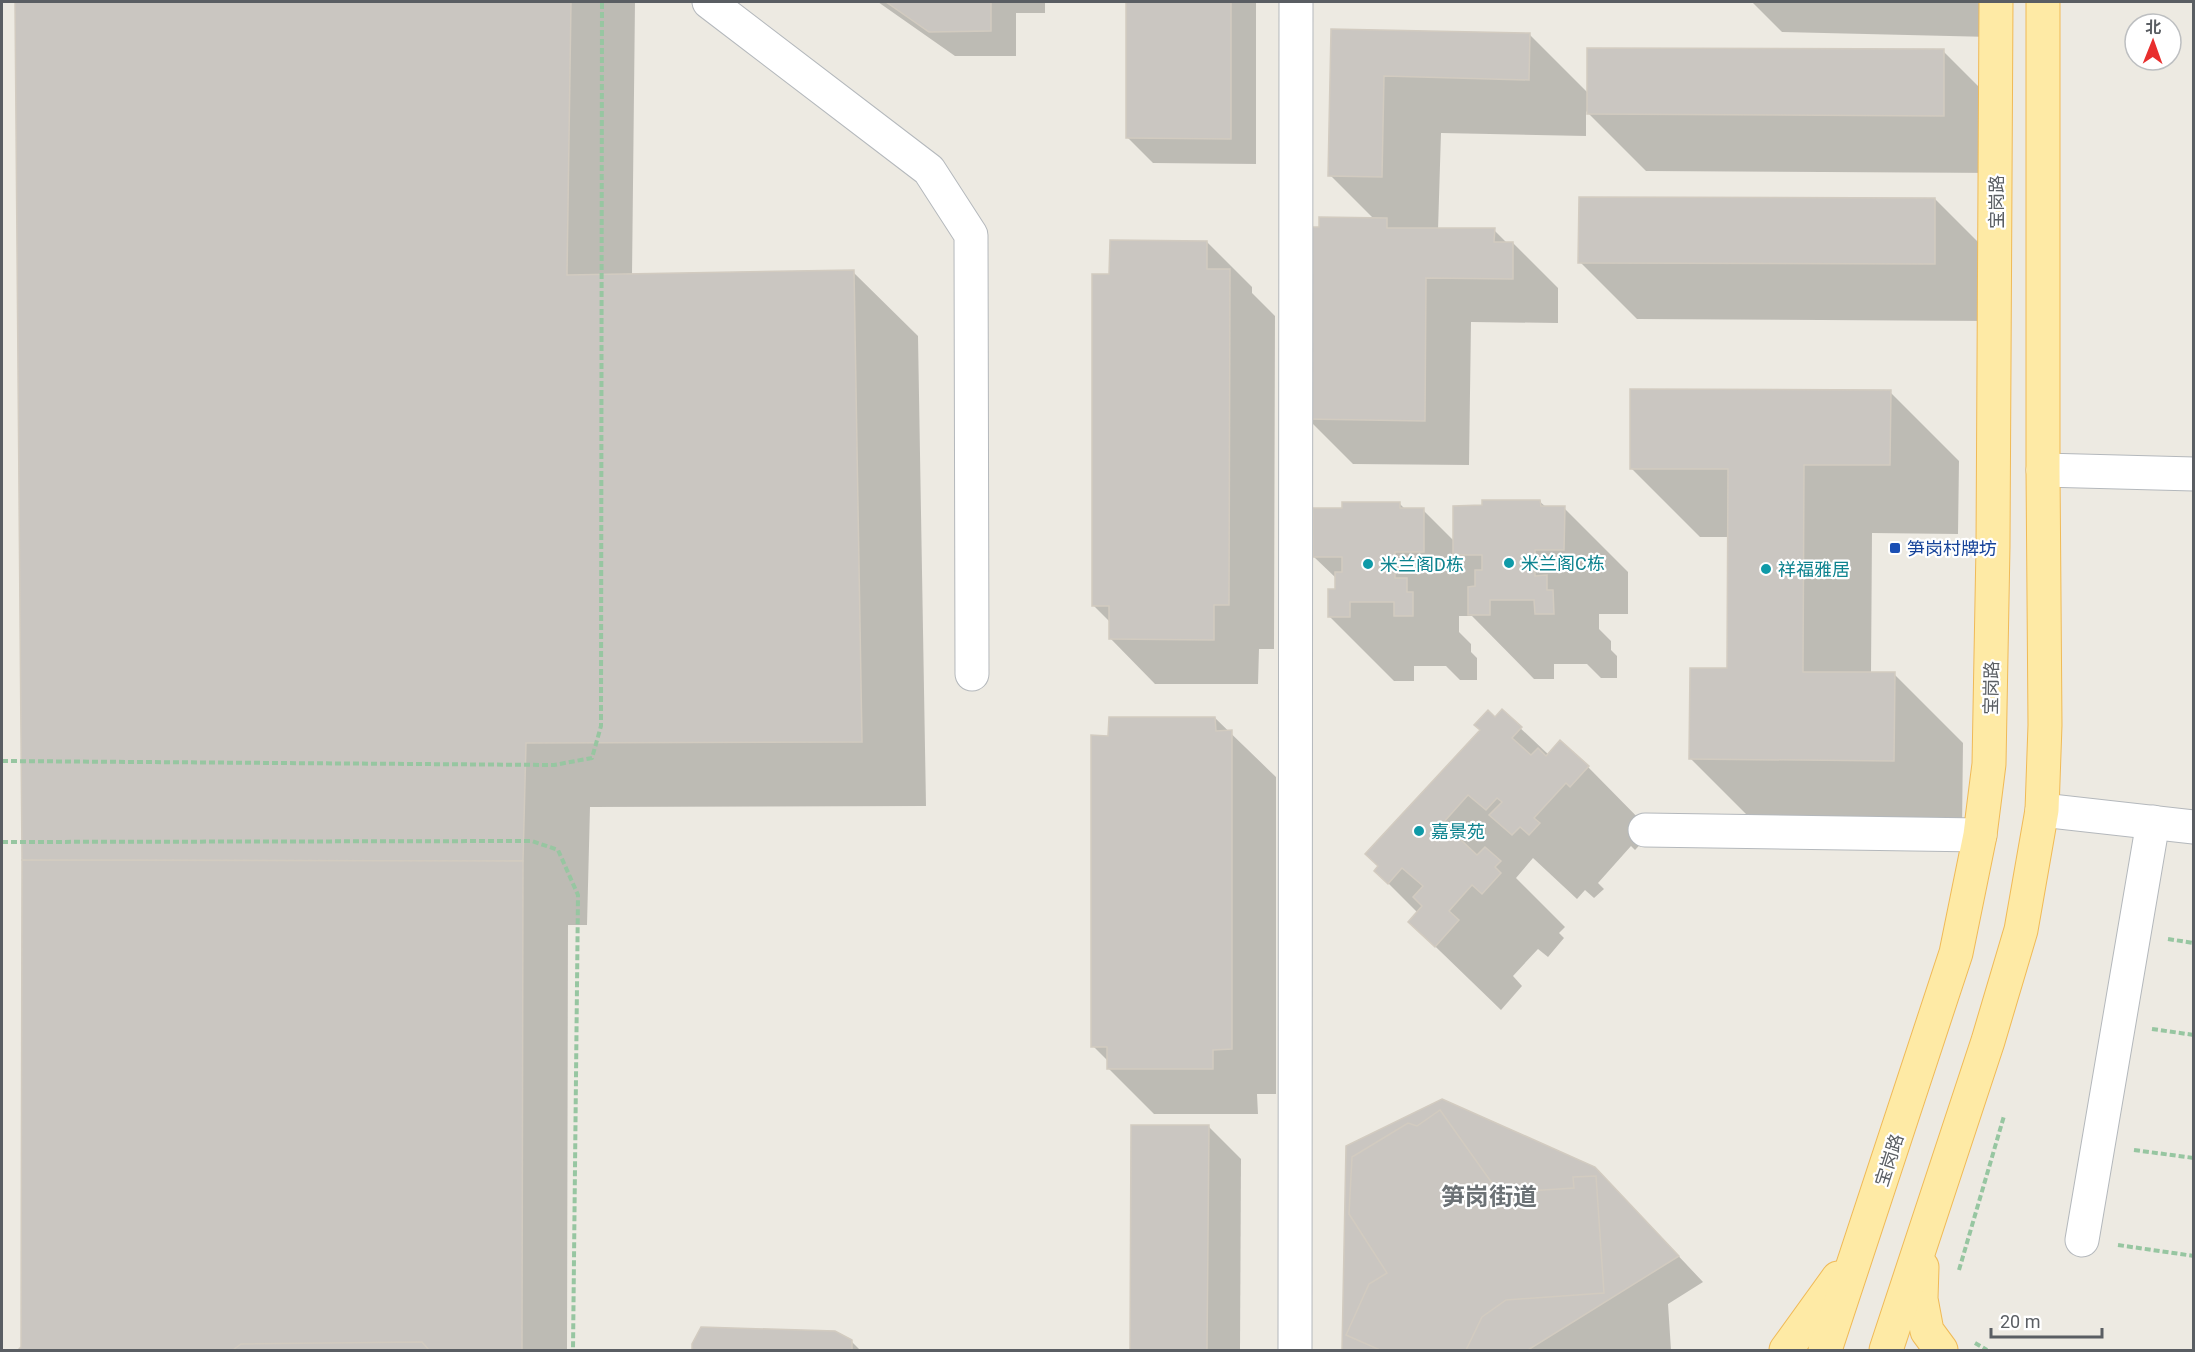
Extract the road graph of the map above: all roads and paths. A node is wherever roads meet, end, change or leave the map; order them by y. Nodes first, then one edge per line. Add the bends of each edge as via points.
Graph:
1 (602, 2) edge
2 (709, 2) edge
3 (1296, 2) edge
4 (1996, 2) edge
5 (2043, 2) edge
6 (2043, 470) junction
7 (2193, 474) edge
8 (972, 674) dead end
9 (2, 761) edge
10 (2042, 810) junction
11 (2153, 822) junction
12 (2193, 827) edge
13 (1645, 830) dead end
14 (1980, 835) junction
15 (2, 842) edge
16 (2005, 1110) dead end
17 (2098, 1145) junction
18 (2193, 1158) edge
19 (2082, 1239) joint
20 (1923, 1242) junction
21 (1861, 1245) junction
22 (2193, 1256) edge
23 (1958, 1276) dead end
24 (1955, 1345) edge
25 (573, 1350) edge
26 (1295, 1350) edge
27 (1786, 1350) edge
28 (1825, 1350) edge
29 (1886, 1350) edge
30 (1987, 1350) edge

1 - 9 path via 601,726 592,758 554,765
2 - 8 street via 929,170 971,235
3 - 26 street
4 - 14 main road, 宝岗路 via 1989,765
5 - 6 main road
6 - 7 street
6 - 10 main road via 2046,725
10 - 11 street
10 - 20 main road via 2021,930
11 - 12 street
11 - 17 street
13 - 14 street
14 - 21 main road, 宝岗路 via 1956,953
15 - 25 path via 532,841 558,850 578,895
16 - 23 path
17 - 18 path
17 - 19 street
19 - 22 path
20 - 24 main road via 1921,1299 1927,1331
20 - 29 main road
21 - 27 main road
21 - 28 main road, 宝岗路
24 - 30 path

